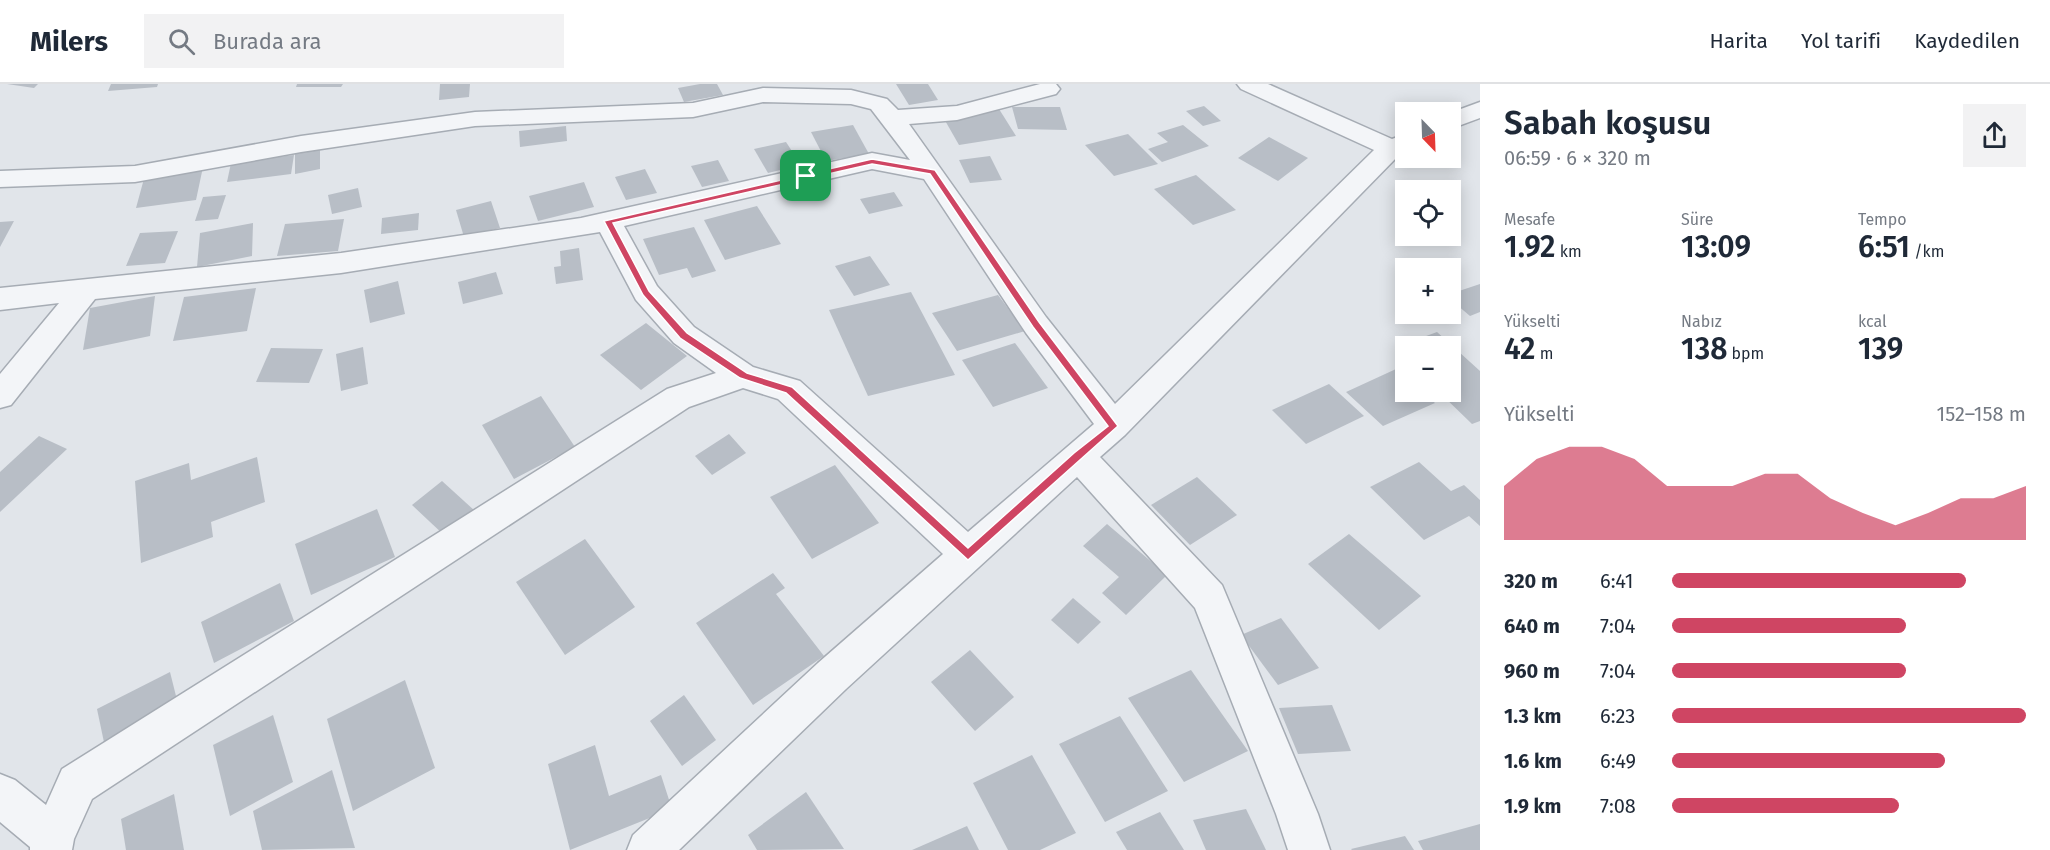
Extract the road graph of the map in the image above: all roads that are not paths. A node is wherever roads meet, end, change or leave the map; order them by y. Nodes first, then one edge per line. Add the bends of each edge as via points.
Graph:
1 (1249, 84) edge
2 (1048, 89) dead end
3 (878, 102) edge
4 (1480, 109) edge
5 (1461, 117) edge
6 (1395, 144) edge
7 (1395, 148) edge
8 (932, 172) junction
9 (0, 179) edge
10 (608, 221) junction
11 (88, 288) junction
12 (0, 299) edge
13 (744, 376) junction
14 (0, 396) edge
15 (1114, 426) junction
16 (1078, 456) junction
17 (968, 555) junction
18 (0, 795) edge
19 (52, 844) edge
20 (648, 850) edge
21 (1309, 850) edge

1 - 6 street
2 - 3 street via 957,113
3 - 8 street
3 - 9 street via 851,97 763,95 693,110 476,119 301,144 135,174
4 - 5 street
7 - 15 street
8 - 10 street via 872,161
8 - 15 street via 1036,325
10 - 11 street via 341,263
10 - 13 street via 646,292 661,310 684,335
11 - 12 street
11 - 14 street
13 - 17 street via 789,390
13 - 19 street via 678,398 77,783
15 - 16 street
16 - 17 street
16 - 21 street via 1209,597
17 - 20 street via 832,676
18 - 19 street

